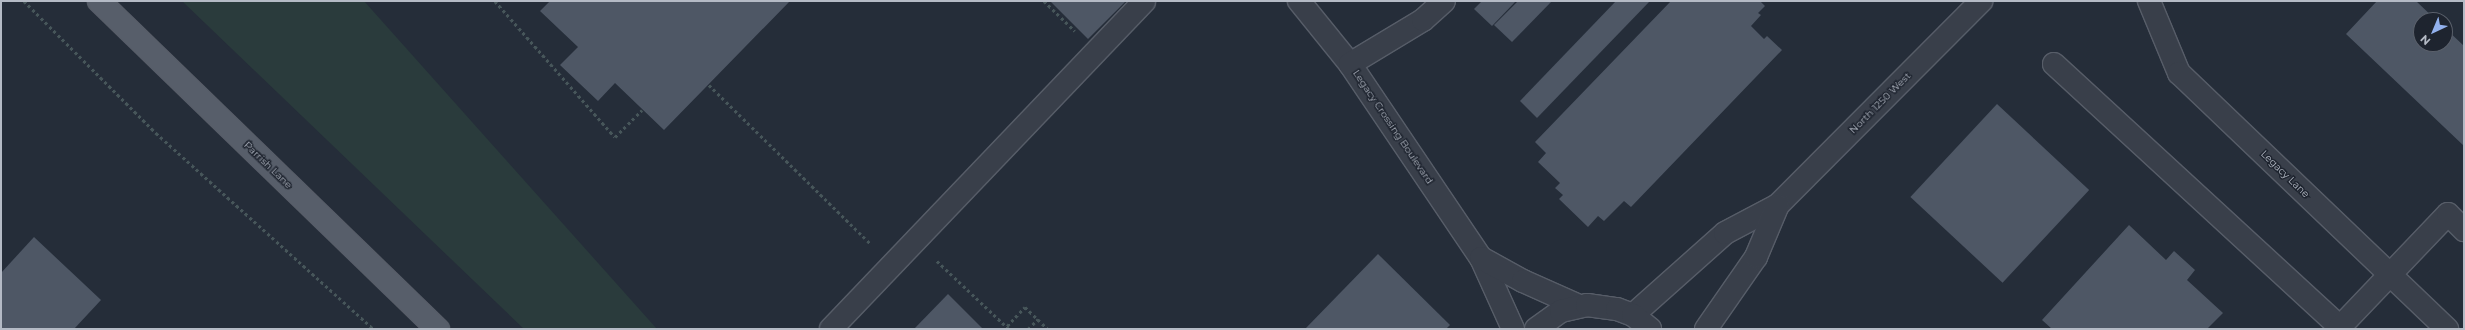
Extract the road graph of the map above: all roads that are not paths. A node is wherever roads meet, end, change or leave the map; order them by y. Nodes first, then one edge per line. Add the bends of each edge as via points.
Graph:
1 (99, 1) edge
2 (1144, 1) edge
3 (1299, 1) edge
4 (1444, 1) edge
5 (1982, 1) edge
6 (2149, 1) edge
7 (1350, 64) junction
8 (2054, 64) dead end
9 (1778, 205) junction
10 (2464, 230) edge
11 (1481, 258) junction
12 (2391, 276) junction
13 (1580, 306) junction
14 (1633, 315) junction
15 (2341, 328) edge
16 (438, 329) edge
17 (831, 329) edge
18 (1512, 329) edge
19 (1536, 329) edge
20 (1650, 329) edge
21 (1706, 329) edge
22 (2447, 329) edge

1 - 16 main road, Parrish Lane
2 - 17 street
3 - 7 street, Legacy Crossing Boulevard
4 - 7 street via 1423,20
5 - 9 street, North 1250 West
6 - 12 street, Legacy Lane via 2179,73
7 - 11 street, Legacy Crossing Boulevard
8 - 15 street
9 - 14 street, North 1250 West via 1725,233
9 - 21 street, North 1250 West via 1756,256
10 - 12 street via 2448,214
11 - 13 street via 1523,281
11 - 18 street, Legacy Crossing Boulevard
12 - 15 street
12 - 22 street, Legacy Lane
13 - 14 street via 1617,309
13 - 19 street via 1561,311
14 - 20 street

